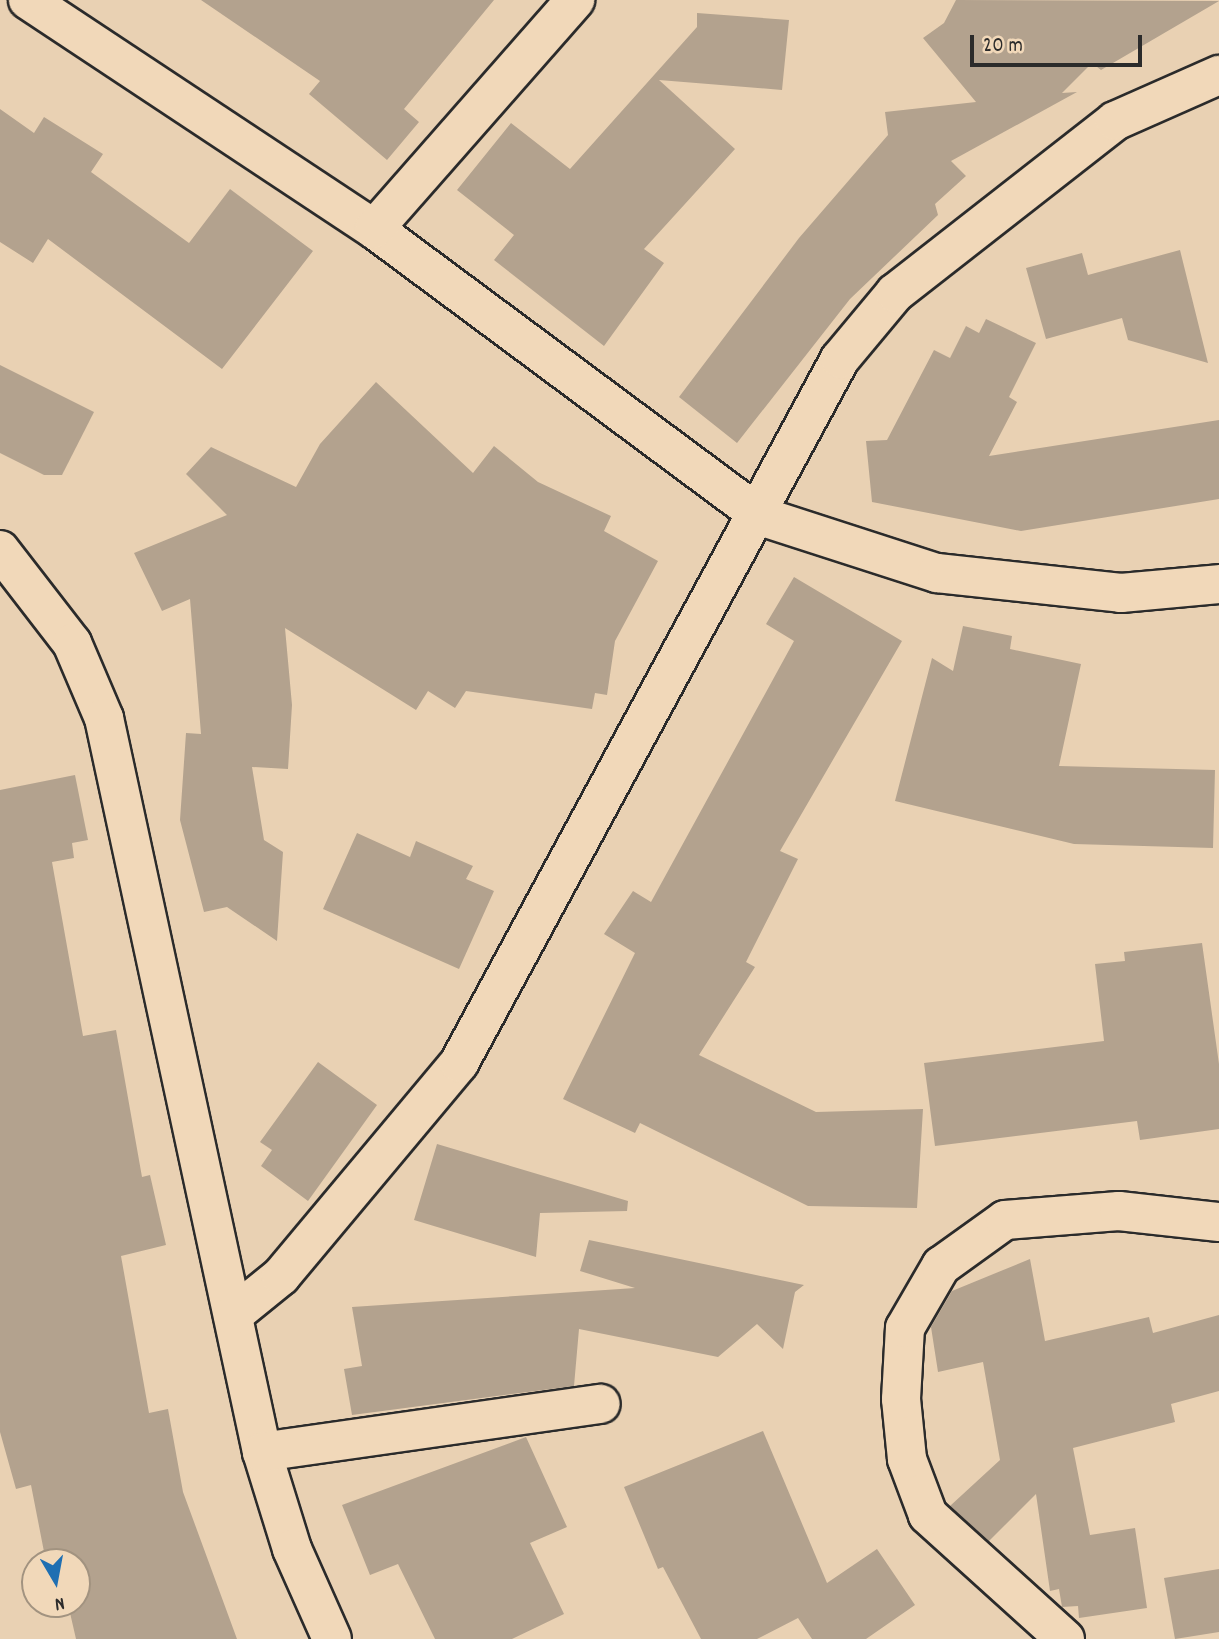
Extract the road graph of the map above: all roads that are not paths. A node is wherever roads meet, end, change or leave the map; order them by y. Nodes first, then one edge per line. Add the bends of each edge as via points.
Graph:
1 (27, 0) edge
2 (575, 0) edge
3 (1219, 75) edge
4 (374, 229) junction
5 (760, 516) junction
6 (0, 550) edge
7 (1219, 584) edge
8 (1219, 1222) edge
9 (233, 1315) junction
10 (601, 1404) dead end
11 (262, 1451) junction
12 (331, 1639) edge
13 (1065, 1639) edge

1 - 4 street
2 - 4 street
3 - 5 street via 1115,121 895,293 840,359
4 - 5 street
5 - 7 street via 937,573 1121,593
5 - 9 street via 459,1063 281,1276
6 - 9 street via 72,643 104,718
8 - 13 street via 1119,1211 1005,1220 941,1266 905,1328 901,1399 907,1459 928,1515
9 - 11 street
10 - 11 street
11 - 12 street via 292,1549

